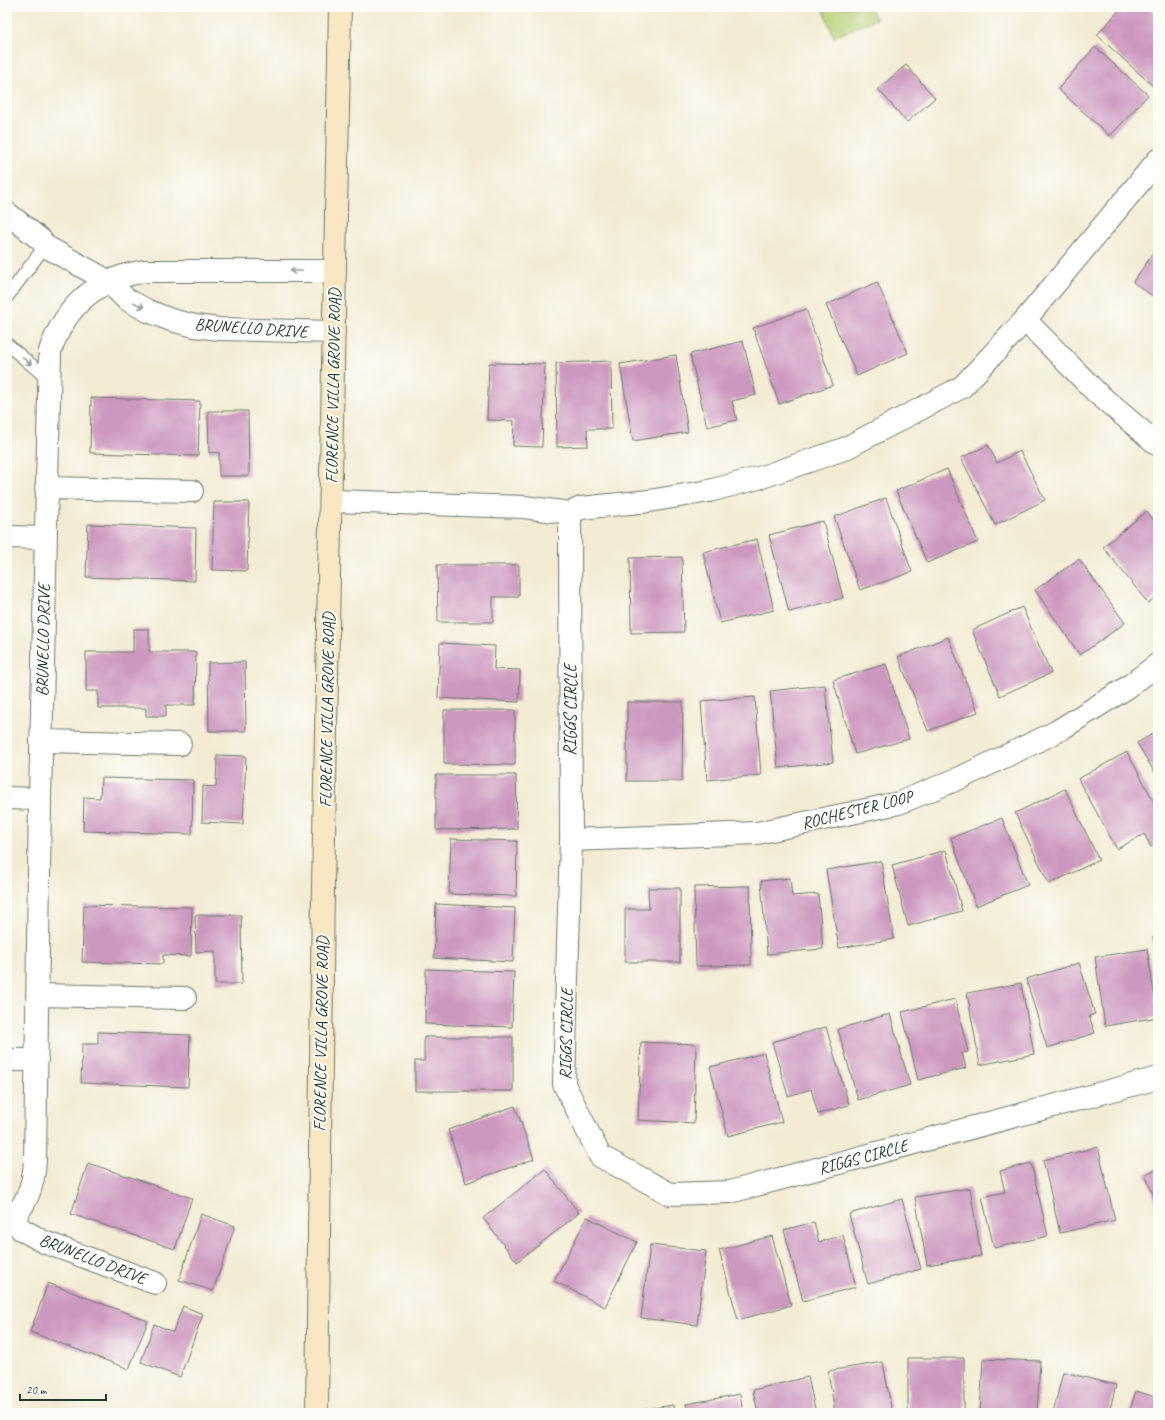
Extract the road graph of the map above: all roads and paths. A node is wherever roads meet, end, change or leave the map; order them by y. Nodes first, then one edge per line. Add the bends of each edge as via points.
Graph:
1 (340, 7) edge
2 (1158, 160) edge
3 (7, 213) edge
4 (45, 246) junction
5 (335, 271) junction
6 (108, 281) junction
7 (7, 297) edge
8 (1025, 320) junction
9 (334, 332) junction
10 (7, 344) edge
11 (48, 379) junction
12 (1158, 445) edge
13 (46, 488) junction
14 (192, 491) dead end
15 (332, 500) junction
16 (570, 513) junction
17 (7, 537) edge
18 (45, 538) junction
19 (1158, 664) edge
20 (41, 741) junction
21 (180, 744) dead end
22 (7, 798) edge
23 (40, 799) junction
24 (570, 840) junction
25 (38, 995) junction
26 (185, 998) dead end
27 (7, 1060) edge
28 (37, 1060) junction
29 (1158, 1078) edge
30 (10, 1221) edge
31 (155, 1283) dead end
32 (317, 1413) edge

1 - 5 street, FLORENCE VILLA GROVE ROAD
2 - 8 street
3 - 4 street
4 - 6 street
4 - 7 lane
5 -> 6 street, BRUNELLO DRIVE via 146,271
5 - 9 street, FLORENCE VILLA GROVE ROAD
6 -> 9 street, BRUNELLO DRIVE via 126,299 171,320 195,326 243,331
6 - 11 street, BRUNELLO DRIVE via 68,313 60,325 50,351
8 - 12 street via 1096,392
8 - 16 street via 962,387 844,449 762,477 708,491 649,501 581,508
9 - 15 street, FLORENCE VILLA GROVE ROAD
10 -> 11 lane
11 - 13 street, BRUNELLO DRIVE
13 - 14 street
13 - 18 street, BRUNELLO DRIVE
15 - 16 street via 524,507
15 - 32 street, FLORENCE VILLA GROVE ROAD via 323,880
16 - 24 street, RIGGS CIRCLE
17 - 18 street
18 - 20 street, BRUNELLO DRIVE
19 - 24 street, ROCHESTER LOOP via 1128,687 1056,732 960,778 899,803 757,833
20 - 21 street
20 - 23 street, BRUNELLO DRIVE
22 - 23 street
23 - 25 street, BRUNELLO DRIVE
24 - 29 street, RIGGS CIRCLE via 564,1084 600,1156 670,1194 730,1192
25 - 26 street
25 - 28 street, BRUNELLO DRIVE
27 - 28 street
28 - 30 street, BRUNELLO DRIVE via 34,1176 23,1206
30 - 31 street, BRUNELLO DRIVE via 44,1242

